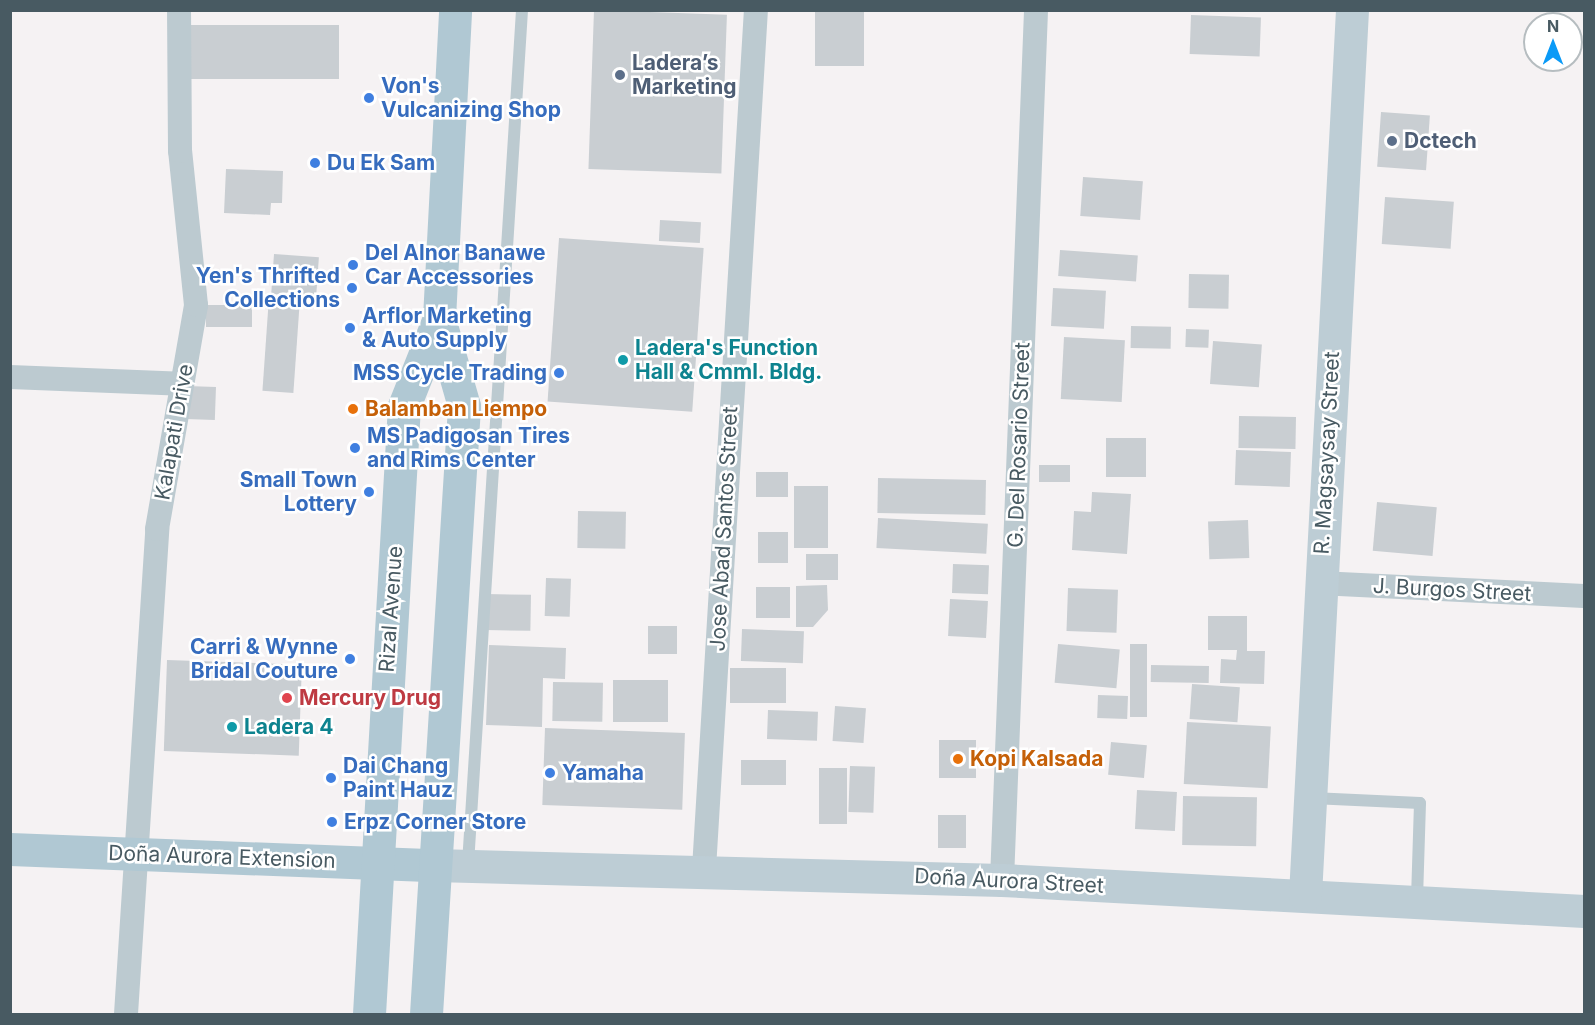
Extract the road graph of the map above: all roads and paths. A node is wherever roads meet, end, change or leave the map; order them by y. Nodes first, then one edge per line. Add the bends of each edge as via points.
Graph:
1 (179, 10) edge
2 (455, 10) edge
3 (522, 10) edge
4 (756, 10) edge
5 (1036, 10) edge
6 (1352, 10) edge
7 (439, 318) junction
8 (10, 377) edge
9 (181, 384) junction
10 (1319, 584) junction
11 (1584, 596) edge
12 (1310, 798) junction
13 (10, 849) edge
14 (133, 855) junction
15 (375, 862) junction
16 (434, 865) junction
17 (468, 866) junction
18 (704, 869) junction
19 (1002, 880) junction
20 (1305, 895) junction
21 (1417, 901) junction
22 (1584, 911) edge
23 (126, 1014) edge
24 (369, 1014) edge
25 (426, 1014) edge

1 - 9 street, Kalapati Drive via 180,151 196,305
2 - 7 main road, Rizal Avenue
3 - 17 lane
4 - 18 street, Jose Abad Santos Street
5 - 19 street, G. Del Rosario Street
6 - 10 main road, R. Magsaysay Street
7 - 15 main road, Rizal Avenue via 404,406
7 - 16 main road, Rizal Avenue via 464,406
8 - 9 street
9 - 14 street, Kalapati Drive via 157,529
10 - 11 street, J. Burgos Street
10 - 12 main road, R. Magsaysay Street
12 - 20 main road, R. Magsaysay Street
12 - 21 lane via 1420,803
13 - 14 main road, Doña Aurora Extension
14 - 15 main road, Doña Aurora Extension
14 - 23 street, Kalapati Drive
15 - 16 main road, Doña Aurora Extension
15 - 24 main road, Rizal Avenue
16 - 17 main road, Doña Aurora Street
16 - 25 main road, Rizal Avenue
17 - 18 main road, Doña Aurora Street
18 - 19 main road, Doña Aurora Street
19 - 20 main road, Doña Aurora Street
20 - 21 main road, Doña Aurora Street
21 - 22 main road, Doña Aurora Street

